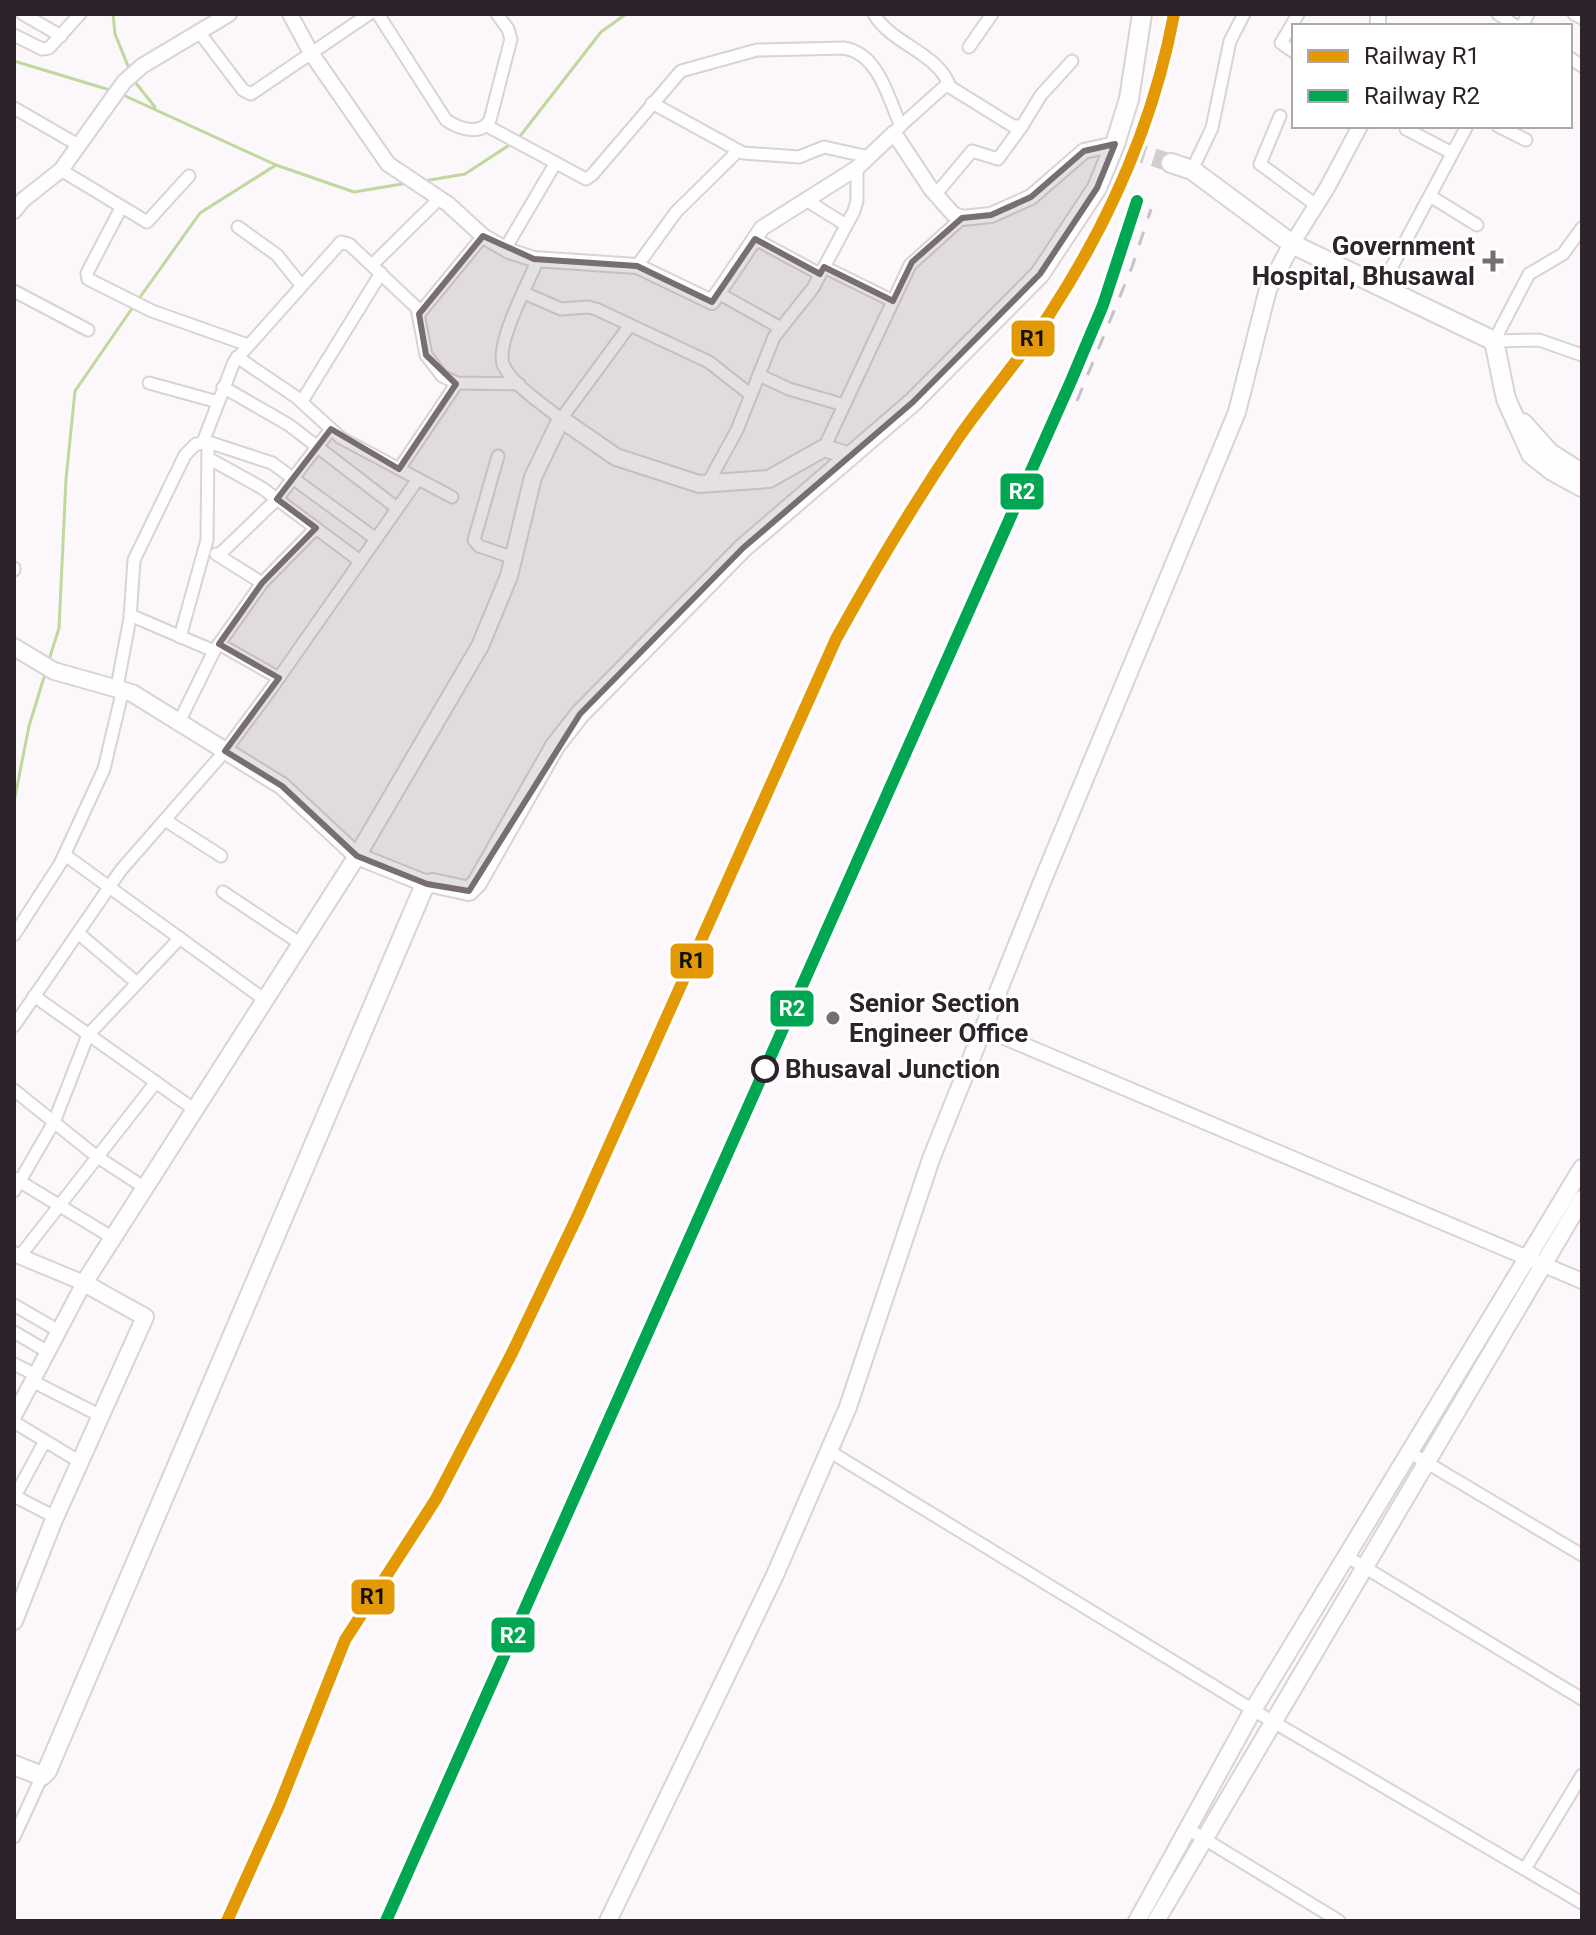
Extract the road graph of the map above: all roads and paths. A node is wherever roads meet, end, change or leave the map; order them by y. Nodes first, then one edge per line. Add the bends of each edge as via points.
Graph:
1 (23, 14) edge
2 (229, 14) edge
3 (290, 14) edge
4 (369, 14) edge
5 (378, 14) edge
6 (497, 14) edge
7 (874, 14) edge
8 (992, 14) edge
9 (1130, 14) edge
10 (1142, 14) edge
11 (1244, 14) edge
12 (1498, 14) edge
13 (1574, 14) edge
14 (76, 15) edge
15 (1582, 18) edge
16 (1292, 24) edge
17 (1516, 24) edge
18 (199, 32) junction
19 (14, 35) edge
20 (61, 36) junction
21 (969, 47) dead end
22 (1292, 51) edge
23 (311, 53) junction
24 (1072, 61) dead end
25 (950, 87) junction
26 (652, 103) junction
27 (14, 108) edge
28 (1280, 116) dead end
29 (487, 126) junction
30 (1022, 126) junction
31 (1359, 128) edge
32 (1466, 128) edge
33 (1502, 128) edge
34 (1406, 129) dead end
35 (897, 130) junction
36 (1526, 140) dead end
37 (1121, 141) junction
38 (80, 146) junction
39 (738, 151) junction
40 (1452, 153) junction
41 (869, 157) junction
42 (1171, 163) tunnel mouth
43 (555, 164) junction
44 (857, 168) junction
45 (61, 170) junction
46 (1192, 170) junction
47 (189, 176) dead end
48 (936, 194) junction
49 (1430, 196) junction
50 (440, 198) junction
51 (806, 200) junction
52 (1316, 205) junction
53 (121, 208) junction
54 (14, 211) edge
55 (962, 218) junction
56 (846, 225) junction
57 (1477, 225) dead end
58 (238, 227) dead end
59 (1582, 228) edge
60 (483, 236) junction
61 (755, 239) junction
62 (1292, 244) junction
63 (505, 249) junction
64 (538, 259) junction
65 (637, 266) junction
66 (376, 269) junction
67 (822, 270) junction
68 (301, 285) junction
69 (1381, 287) junction
70 (14, 291) edge
71 (524, 293) junction
72 (718, 293) junction
73 (893, 301) junction
74 (419, 314) junction
75 (630, 325) junction
76 (781, 328) junction
77 (88, 330) dead end
78 (1494, 341) junction
79 (248, 345) junction
80 (1582, 355) edge
81 (237, 357) junction
82 (759, 375) junction
83 (149, 383) dead end
84 (457, 383) junction
85 (519, 384) junction
86 (223, 387) junction
87 (751, 395) junction
88 (302, 401) junction
89 (218, 402) junction
90 (844, 405) junction
91 (561, 419) junction
92 (331, 429) junction
93 (205, 443) junction
94 (318, 448) junction
95 (824, 448) junction
96 (498, 456) dead end
97 (850, 456) junction
98 (208, 458) junction
99 (399, 469) junction
100 (295, 479) junction
101 (418, 479) junction
102 (1581, 481) edge
103 (708, 483) junction
104 (452, 497) dead end
105 (277, 499) junction
106 (397, 508) junction
107 (316, 528) junction
108 (376, 539) junction
109 (206, 547) junction
110 (219, 555) junction
111 (514, 558) junction
112 (360, 561) junction
113 (262, 583) junction
114 (130, 615) junction
115 (180, 637) junction
116 (14, 647) edge
117 (217, 648) junction
118 (279, 678) junction
119 (120, 688) junction
120 (179, 722) junction
121 (225, 751) junction
122 (165, 820) junction
123 (65, 855) junction
124 (221, 856) dead end
125 (357, 856) junction
126 (427, 884) junction
127 (110, 886) junction
128 (223, 892) dead end
129 (78, 933) junction
130 (14, 935) edge
131 (180, 938) junction
132 (301, 944) junction
133 (137, 983) junction
134 (34, 996) junction
135 (265, 1000) junction
136 (14, 1026) edge
137 (983, 1028) junction
138 (88, 1035) junction
139 (156, 1082) junction
140 (16, 1096) edge
141 (195, 1110) junction
142 (54, 1122) junction
143 (96, 1156) junction
144 (1582, 1168) edge
145 (16, 1183) edge
146 (145, 1188) junction
147 (1582, 1199) edge
148 (58, 1205) junction
149 (113, 1238) junction
150 (17, 1255) edge
151 (1534, 1260) junction
152 (1582, 1281) edge
153 (84, 1283) junction
154 (14, 1305) edge
155 (59, 1331) junction
156 (14, 1332) edge
157 (48, 1352) junction
158 (14, 1364) edge
159 (34, 1378) junction
160 (19, 1394) edge
161 (14, 1416) edge
162 (101, 1416) junction
163 (14, 1422) edge
164 (45, 1441) junction
165 (829, 1451) junction
166 (1409, 1452) junction
167 (80, 1462) junction
168 (1425, 1462) junction
169 (14, 1496) edge
170 (55, 1517) junction
171 (1582, 1555) edge
172 (1346, 1556) junction
173 (1364, 1567) junction
174 (14, 1621) edge
175 (1582, 1699) edge
176 (1253, 1710) junction
177 (1273, 1721) junction
178 (14, 1765) edge
179 (1582, 1775) edge
180 (42, 1776) junction
181 (1188, 1829) junction
182 (14, 1837) edge
183 (1205, 1839) junction
184 (1525, 1869) junction
185 (1582, 1903) edge
186 (608, 1921) edge
187 (1137, 1921) edge
188 (1156, 1921) edge
189 (1339, 1921) edge

1 - 20 street
2 - 18 street
3 - 23 street
4 - 23 street
5 - 29 street via 446,120 477,131
6 - 29 street via 511,39
7 - 25 street via 884,29 943,70
8 - 21 street
9 - 37 main road via 1117,102
10 - 37 main road
11 - 46 street via 1230,41 1212,128
12 - 17 street
13 - 15 street
14 - 20 street
16 - 22 street via 1281,43
18 - 23 street via 249,93
18 - 38 street via 121,84
19 - 20 street via 46,49
23 - 50 street via 388,164
24 - 30 street
25 - 30 street via 1013,126
25 - 35 street via 940,89
26 - 35 street via 688,68 765,49 844,48 859,51 872,62
26 - 39 street
26 - 43 street via 589,178
27 - 38 street
28 - 52 street via 1260,164
29 - 43 street
30 - 48 street via 998,159 972,151
31 - 52 street
32 - 40 street
33 - 36 street
34 - 40 street
35 - 41 street
35 - 48 street
37 - 55 street via 1084,151 1031,197 991,215
37 - 97 main road via 1040,274 913,402
38 - 45 street
39 - 41 street via 799,157 824,147
39 - 65 street via 676,212
40 - 49 street
41 - 44 street
42 - 46 main road
43 - 63 street
44 - 51 street
44 - 56 street via 857,201
45 - 53 street
45 - 54 street
46 - 62 main road
47 - 53 street via 147,222
48 - 55 street
49 - 57 street
49 - 69 street
50 - 60 street
50 - 66 street
51 - 56 street
51 - 61 street via 762,228
52 - 62 street
53 - 79 street via 87,276 91,281 152,311
55 - 73 street via 912,262
56 - 67 street
58 - 68 street via 277,255
59 - 78 street via 1563,254 1529,274
60 - 63 street
60 - 74 street
61 - 67 street
61 - 72 street
62 - 69 main road
62 - 137 main road via 1268,289 1237,412
63 - 64 street
64 - 65 street
64 - 71 street
65 - 72 street via 712,302
66 - 68 street via 341,242
66 - 74 street
66 - 88 street
67 - 73 street
67 - 76 street
68 - 79 street
69 - 78 main road
70 - 77 street
71 - 75 street via 566,310 592,307
71 - 85 street via 502,353 508,373
72 - 76 street
73 - 90 street
74 - 84 street via 426,355 442,376
75 - 87 street via 709,362
75 - 91 street
76 - 82 street
78 - 80 street via 1539,340
78 - 102 main road via 1512,412
79 - 81 street
81 - 86 street
81 - 88 street
82 - 87 street
82 - 90 street
83 - 89 street
84 - 85 street
84 - 99 street
85 - 91 street
86 - 89 street
86 - 94 street
87 - 103 street
88 - 92 street
89 - 93 street
90 - 95 street
91 - 103 main road via 616,457
91 - 111 main road via 533,477
92 - 94 street
92 - 99 street
93 - 98 street
93 - 100 street via 261,459
93 - 114 street via 185,455 136,556
94 - 100 street
94 - 106 street
95 - 97 main road
95 - 103 main road via 769,479
96 - 111 street via 474,540
97 - 126 main road via 743,548 580,714 555,746 477,883 469,891
98 - 105 street
98 - 109 street
99 - 101 street
100 - 105 street
100 - 108 street
101 - 104 street
101 - 106 street
105 - 107 street
105 - 110 street
106 - 108 street
107 - 112 street
107 - 113 street
108 - 112 street
109 - 110 street
109 - 115 street
110 - 113 street
111 - 125 main road via 480,646
112 - 118 street
113 - 117 street
114 - 115 street
114 - 119 street
115 - 117 street
116 - 119 main road via 47,668
117 - 118 street
117 - 120 street
118 - 121 street
119 - 120 main road
119 - 123 street via 104,769
120 - 121 main road
121 - 122 street
121 - 125 main road via 282,786
122 - 124 street
122 - 127 street
123 - 127 street
123 - 130 street
125 - 126 main road
125 - 132 main road
126 - 180 main road
127 - 129 street
127 - 131 street
128 - 132 street
129 - 133 street
129 - 134 street
131 - 133 street
131 - 135 street
132 - 135 main road
133 - 138 street
134 - 136 street
134 - 138 street
135 - 141 main road
137 - 151 street
137 - 165 main road via 931,1159
138 - 139 street
138 - 142 street
139 - 141 street
139 - 143 street
140 - 142 street
141 - 146 main road
142 - 143 street
142 - 145 street
143 - 146 street
143 - 148 street
144 - 151 main road
145 - 148 street
146 - 149 main road
147 - 151 main road
148 - 149 street
148 - 150 street
149 - 153 main road
150 - 153 street
151 - 152 street
151 - 166 main road
151 - 168 main road
153 - 155 street
153 - 162 main road via 145,1317
154 - 155 street
155 - 157 street
156 - 157 street
157 - 159 street
158 - 159 street
159 - 160 street
159 - 162 street
160 - 161 street
162 - 167 main road
163 - 164 street
164 - 167 street
164 - 169 street
165 - 176 street
165 - 186 main road via 770,1587
166 - 168 street
166 - 172 main road
167 - 170 main road
168 - 171 street
168 - 173 main road
169 - 170 street
170 - 174 main road
172 - 173 street
172 - 176 main road
173 - 175 street
173 - 177 main road
176 - 177 street
176 - 181 main road
177 - 183 main road
177 - 184 street
178 - 180 main road
179 - 184 street
180 - 182 street
181 - 183 street
181 - 187 main road
183 - 188 main road
183 - 189 street
184 - 185 street

